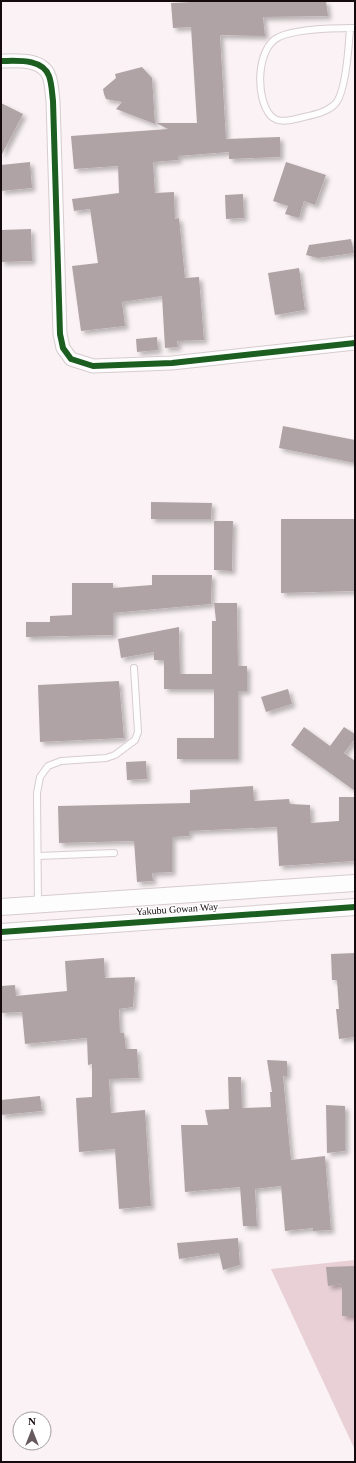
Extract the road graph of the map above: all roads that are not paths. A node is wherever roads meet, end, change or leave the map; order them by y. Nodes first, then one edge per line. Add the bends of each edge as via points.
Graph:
1 (353, 28) edge
2 (1, 61) edge
3 (355, 343) edge
4 (134, 668) dead end
5 (114, 853) dead end
6 (38, 856) junction
7 (355, 882) edge
8 (1, 900) edge
9 (38, 904) junction
10 (1, 907) edge
11 (355, 907) edge
12 (1, 932) edge

1 - 1 lane via 302,32 278,37 261,63 262,100 272,117 282,121 292,120 320,113 336,104 343,86
2 - 3 street via 27,61 42,67 49,76 53,101 60,334 63,348 71,359 93,366 172,363
4 - 6 lane via 138,732 134,740 115,755 106,758 61,761 48,766 40,777 37,793
5 - 6 lane
6 - 9 lane
7 - 9 street, Yakubu Gowan Way
8 - 10 lane
9 - 10 street, Yakubu Gowan Way
11 - 12 street, Yakubu Gowan Way

